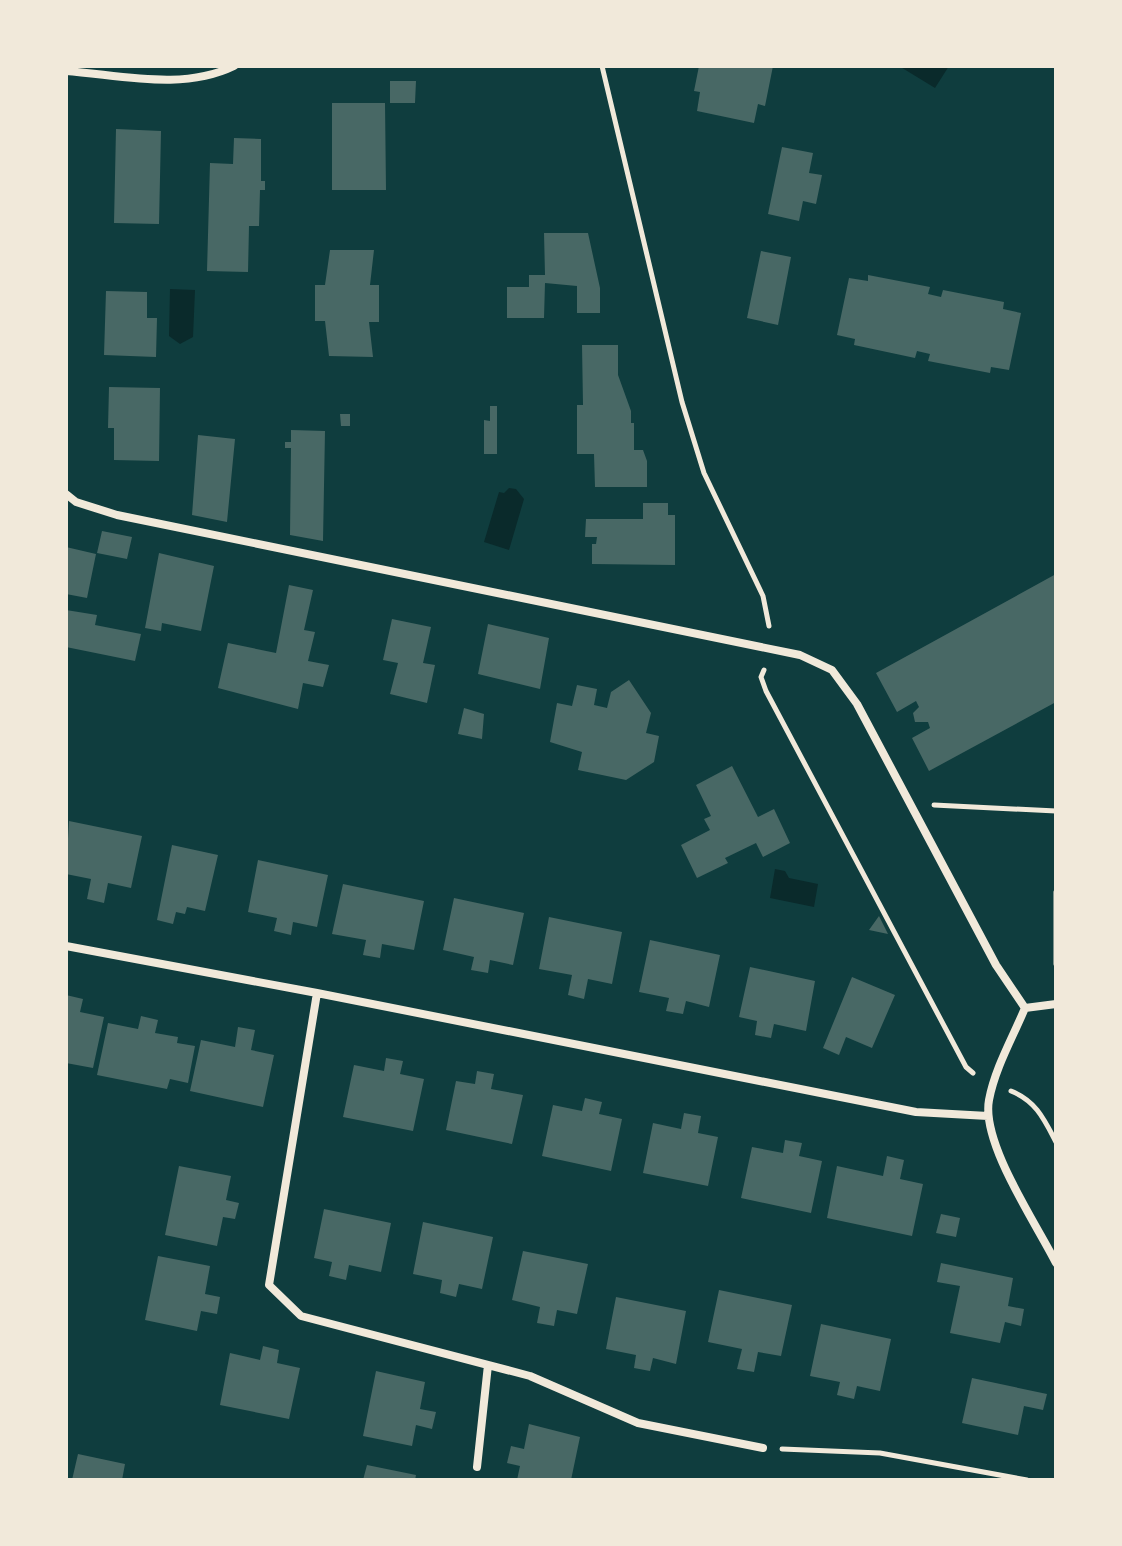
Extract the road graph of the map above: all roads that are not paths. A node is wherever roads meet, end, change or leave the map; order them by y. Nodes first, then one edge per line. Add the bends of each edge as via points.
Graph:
1 (234, 66) edge
2 (66, 71) edge
3 (66, 494) edge
4 (66, 946) edge
5 (317, 993) junction
6 (1056, 1004) edge
7 (1025, 1008) junction
8 (988, 1116) junction
9 (1056, 1263) edge
10 (488, 1365) junction
11 (763, 1448) road end
12 (477, 1467) dead end

1 - 2 street via 184,80
3 - 7 street via 117,515 800,655 832,670 857,704 996,965
4 - 5 street
5 - 8 street via 916,1112
5 - 10 street via 269,1285 301,1316
6 - 7 street
7 - 8 street via 993,1086
8 - 9 street via 999,1152
10 - 11 street via 530,1376 638,1423
10 - 12 street

